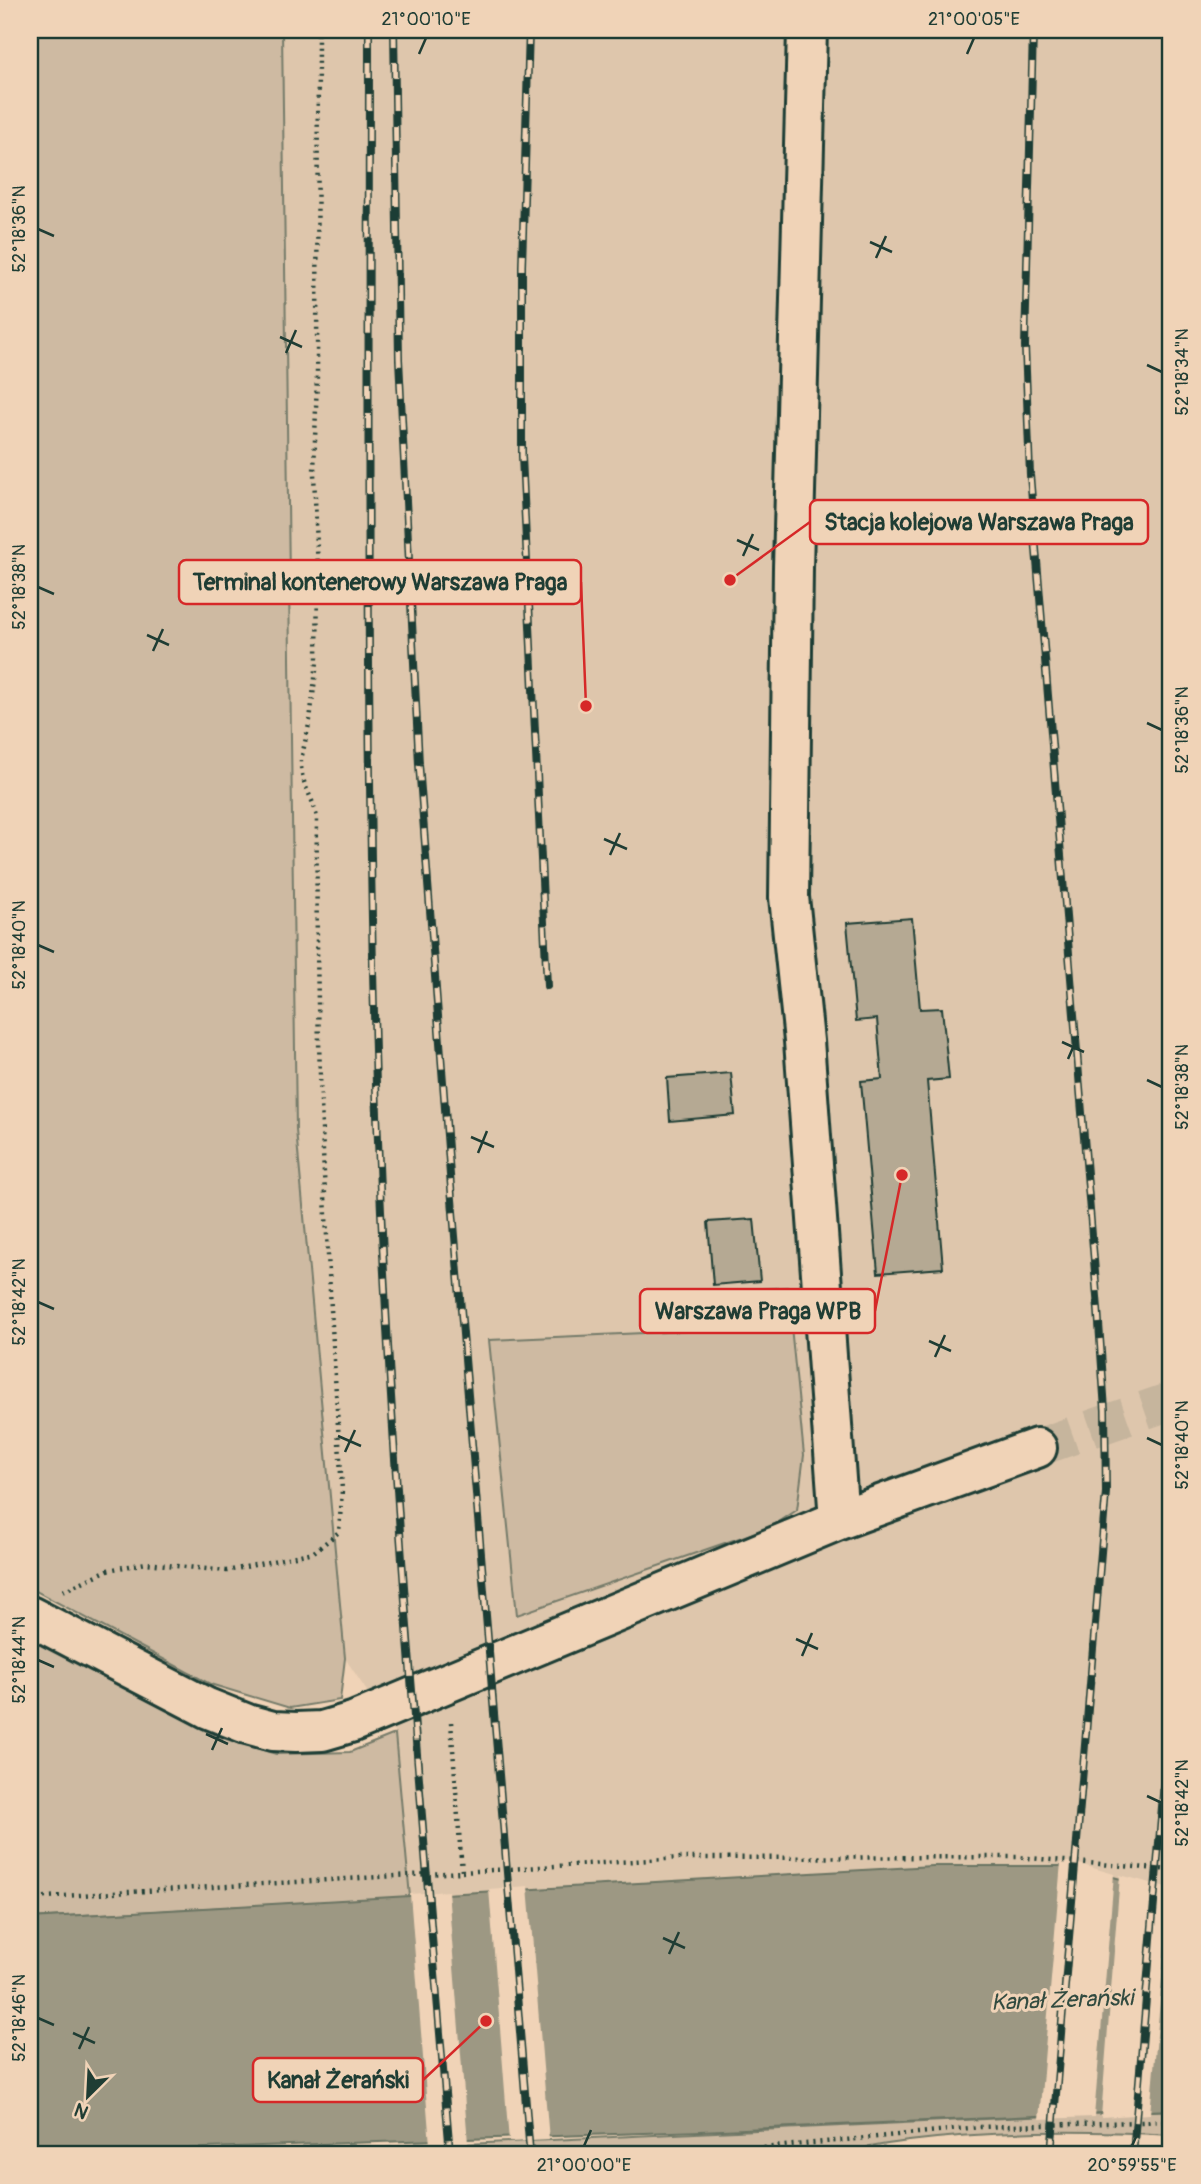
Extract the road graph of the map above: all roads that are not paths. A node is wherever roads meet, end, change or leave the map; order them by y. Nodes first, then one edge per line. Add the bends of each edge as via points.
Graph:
1 (807, 30) edge
2 (1037, 1448) tunnel mouth
3 (839, 1520) junction
4 (41, 1606) edge

1 - 3 lane via 792,582 789,897
2 - 3 lane
3 - 4 lane via 322,1731 273,1731 207,1708

